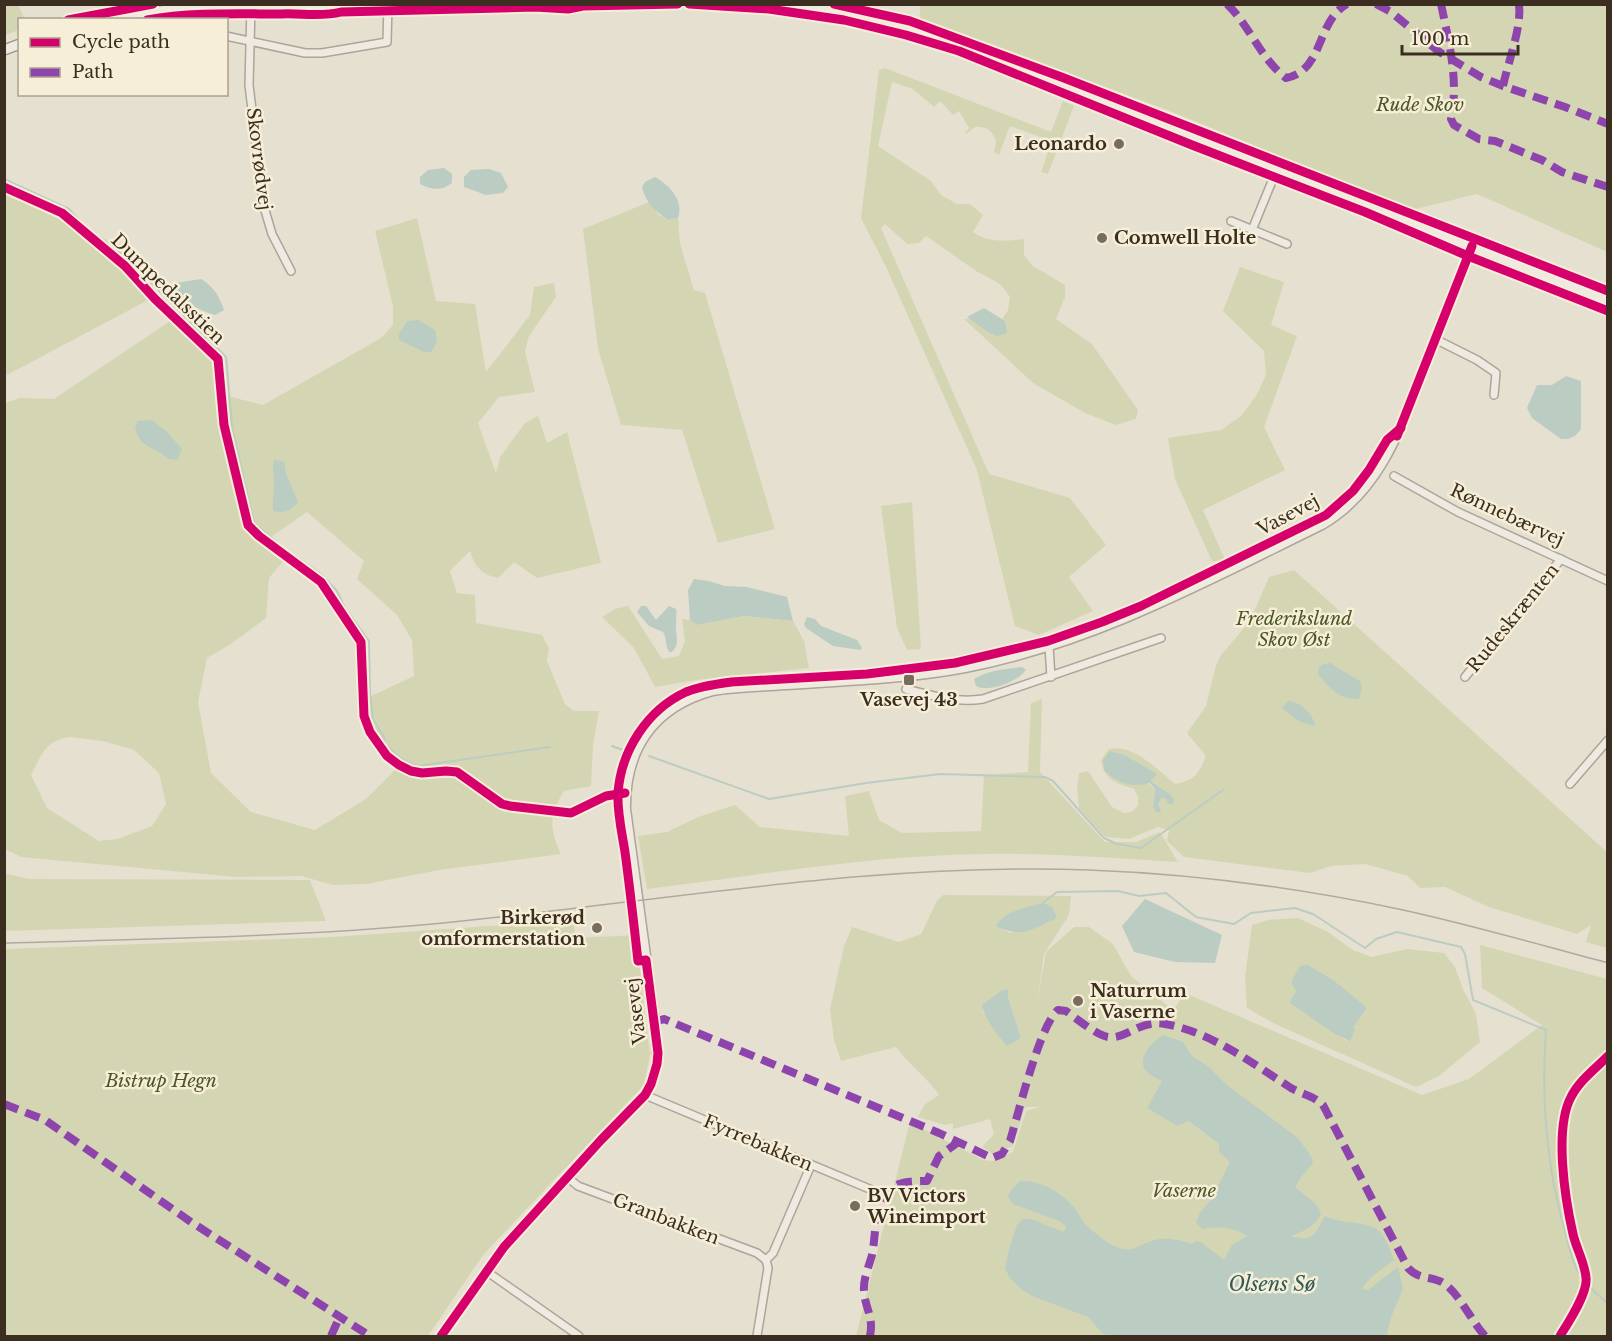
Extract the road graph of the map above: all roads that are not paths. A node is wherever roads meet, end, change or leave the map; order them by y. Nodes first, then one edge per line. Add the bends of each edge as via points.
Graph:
1 (369, 4) edge
2 (388, 4) edge
3 (786, 4) edge
4 (251, 6) edge
5 (107, 18) edge
6 (228, 36) edge
7 (251, 41) junction
8 (1277, 169) junction
9 (1231, 221) dead end
10 (1252, 230) junction
11 (1287, 244) dead end
12 (1472, 246) junction
13 (291, 271) dead end
14 (1608, 300) edge
15 (1435, 339) junction
16 (1494, 395) dead end
17 (1394, 476) dead end
18 (1561, 559) junction
19 (1608, 581) edge
20 (1161, 638) dead end
21 (1049, 647) junction
22 (1051, 676) junction
23 (1465, 677) dead end
24 (906, 689) dead end
25 (1608, 740) edge
26 (1570, 784) dead end
27 (645, 1095) junction
28 (811, 1165) junction
29 (567, 1178) junction
30 (872, 1190) dead end
31 (766, 1260) junction
32 (486, 1271) junction
33 (441, 1336) edge
34 (579, 1336) edge
35 (757, 1336) edge

1 - 4 main road
2 - 7 street via 387,42 305,53
3 - 8 main road via 910,28
4 - 5 main road via 187,8
4 - 7 street, Skovrødvej
6 - 7 street
7 - 13 street, Skovrødvej via 249,85 264,207 272,234
8 - 10 street
8 - 12 main road
9 - 10 street
10 - 11 street
12 - 14 main road
12 - 15 street, Vasevej
15 - 16 street via 1496,373
15 - 21 street, Vasevej via 1383,465 1342,512 1173,598
17 - 18 street, Rønnebærvej via 1458,512
18 - 19 street, Rønnebærvej
18 - 23 street, Rudeskrænten
20 - 22 street
21 - 22 street
21 - 27 street, Vasevej via 902,678 712,691 676,706 656,722 634,755 626,793 658,1053 655,1074
22 - 24 street via 1006,693 966,702
25 - 26 street
27 - 28 street, Fyrrebakken
27 - 29 street, Vasevej
28 - 30 street, Fyrrebakken
28 - 31 street via 773,1253
29 - 31 street, Granbakken via 578,1186 757,1253
29 - 32 street, Vasevej
31 - 35 street
32 - 33 street, Vasevej
32 - 34 street

